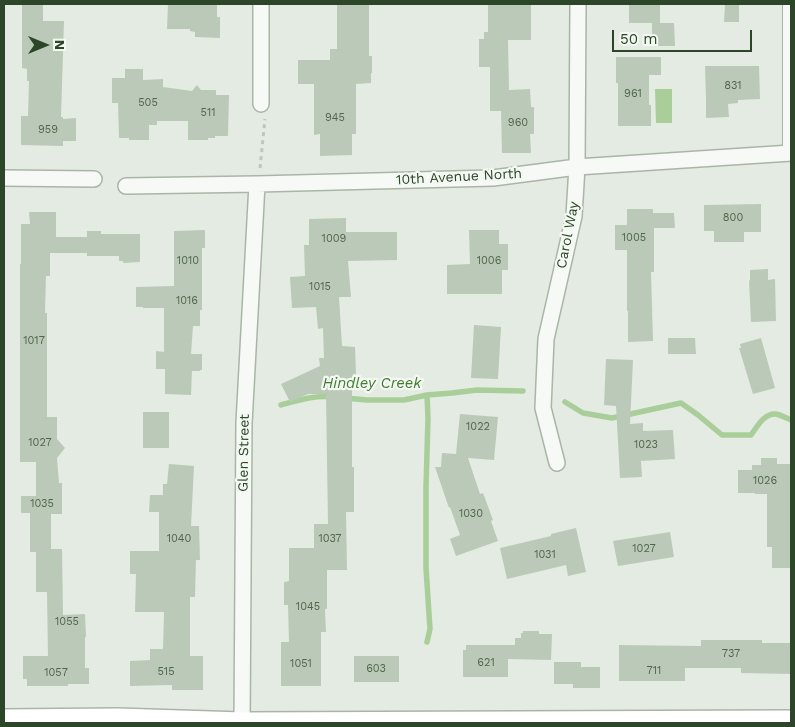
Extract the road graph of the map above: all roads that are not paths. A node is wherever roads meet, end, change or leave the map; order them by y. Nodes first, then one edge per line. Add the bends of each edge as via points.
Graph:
1 (261, 4) edge
2 (578, 4) edge
3 (787, 4) edge
4 (261, 104) road end
5 (789, 153) edge
6 (577, 167) junction
7 (4, 178) edge
8 (94, 179) dead end
9 (257, 184) junction
10 (126, 186) dead end
11 (556, 463) dead end
12 (4, 720) edge
13 (118, 721) edge
14 (791, 721) edge
15 (242, 723) edge
16 (570, 723) edge

1 - 4 street
2 - 6 street, Carol Way
3 - 5 lane
5 - 6 street, 10th Avenue North
6 - 9 street, 10th Avenue North via 493,178
6 - 11 street, Carol Way via 574,216 546,339 543,408
7 - 8 street
9 - 10 street, 10th Avenue North
9 - 15 street, Glen Street via 244,423
12 - 13 street
13 - 15 street
14 - 16 street
15 - 16 street

